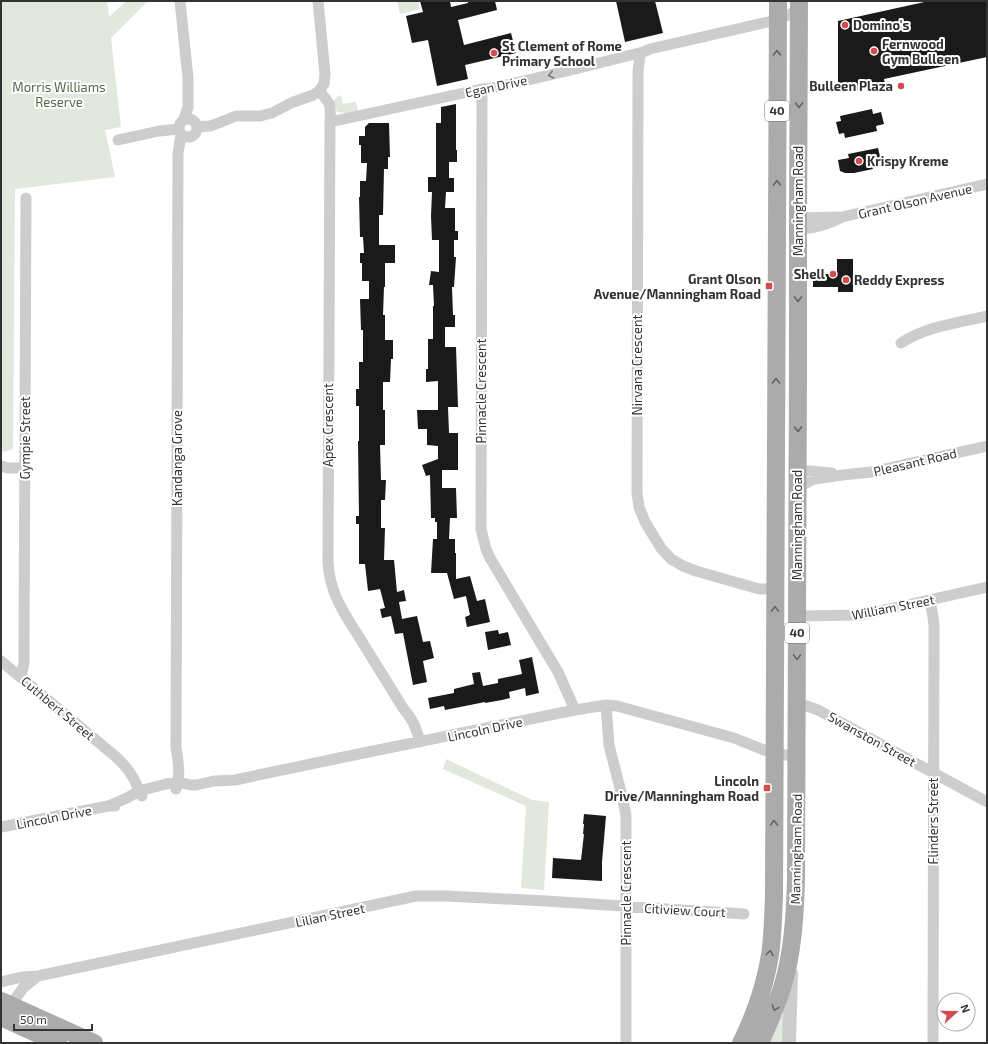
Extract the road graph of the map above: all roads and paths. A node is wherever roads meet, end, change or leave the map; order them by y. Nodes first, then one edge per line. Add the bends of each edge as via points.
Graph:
1 (180, 1) edge
2 (318, 1) edge
3 (778, 1) edge
4 (799, 5) edge
5 (777, 20) junction
6 (643, 52) junction
7 (482, 89) junction
8 (319, 91) junction
9 (330, 122) junction
10 (188, 128) junction
11 (118, 140) dead end
12 (987, 184) edge
13 (26, 198) dead end
14 (777, 222) junction
15 (798, 223) junction
16 (987, 316) edge
17 (901, 343) dead end
18 (987, 446) edge
19 (1, 460) edge
20 (25, 464) junction
21 (1, 466) edge
22 (798, 470) junction
23 (843, 475) junction
24 (797, 488) junction
25 (776, 561) junction
26 (987, 587) edge
27 (776, 589) junction
28 (930, 600) junction
29 (797, 616) junction
30 (1, 661) edge
31 (21, 677) junction
32 (797, 705) junction
33 (602, 706) junction
34 (580, 709) junction
35 (415, 743) junction
36 (774, 749) junction
37 (797, 756) junction
38 (934, 773) junction
39 (176, 785) junction
40 (142, 793) junction
41 (987, 802) edge
42 (1, 827) edge
43 (626, 907) junction
44 (744, 914) dead end
45 (791, 943) junction
46 (38, 976) junction
47 (1, 982) edge
48 (3, 1008) edge
49 (58, 1043) edge
50 (94, 1043) edge
51 (626, 1043) edge
52 (741, 1043) edge
53 (760, 1043) edge
54 (789, 1043) edge
55 (933, 1043) edge

1 - 10 street, Kandanga Grove via 188,78
2 - 8 street via 325,74 324,84
3 - 5 main road, Manningham Road / 40
4 - 5 street, Egan Drive
4 -> 15 main road, Manningham Road / 40
5 - 6 street, Egan Drive
14 -> 5 main road, Manningham Road / 40
6 -> 7 street, Egan Drive
6 - 27 street, Nirvana Crescent via 640,55 638,71 639,508 661,548 677,563 759,589
7 - 9 street, Egan Drive
7 - 34 street, Pinnacle Crescent via 481,528 490,558 558,672 568,684
8 - 9 street via 319,97
8 - 10 street via 313,96 295,101 266,115 236,116 210,126
9 - 35 street, Apex Crescent via 328,570 340,606 415,724
10 - 11 street
10 - 39 street, Kandanga Grove via 178,170 176,747 179,771
12 - 15 street, Grant Olson Avenue via 842,217
13 - 20 street, Gympie Street
14 - 15 main road, Grant Olson Avenue
25 -> 14 main road, Manningham Road / 40
15 -> 22 main road, Manningham Road / 40
16 - 17 street via 932,329
18 - 23 street, Pleasant Road via 871,472
19 - 20 street
20 - 21 street via 8,468
20 - 31 street, Gympie Street via 24,663
22 - 23 street, Pleasant Road
22 - 24 main road, Manningham Road / 40
22 - 25 main road via 791,473 785,486 785,526
23 - 24 street, Pleasant Road via 814,480
24 - 29 main road, Manningham Road / 40
25 - 27 main road, Manningham Road / 40
26 - 28 street, William Street
36 -> 27 main road, Manningham Road / 40
28 - 29 street, William Street via 862,615
28 - 38 street, Flinders Street via 934,618
29 -> 32 main road, Manningham Road / 40
30 - 31 street, Cuthbert Street
31 - 40 street, Cuthbert Street via 115,756 133,777
32 - 37 main road, Manningham Road / 40
32 - 38 street, Swanston Street via 818,710
33 - 34 street, Lincoln Drive
33 - 36 street, Lincoln Drive via 627,708
33 - 43 street, Pinnacle Crescent via 626,815
34 - 35 street, Lincoln Drive
35 - 39 street, Lincoln Drive via 235,780 201,791 194,792
36 - 37 street, Lincoln Drive
52 -> 36 main road, Manningham Road / 40 via 750,1025 767,972 772,936
37 - 45 main road, Manningham Road / 40 via 796,878
38 - 41 street, Swanston Street
38 - 55 street, Flinders Street
39 - 40 street, Lincoln Drive via 149,794
40 - 42 street, Lincoln Drive via 122,806 108,806
43 - 44 street, Citiview Court
43 - 46 street, Lilian Street via 416,896
43 - 51 street, Pinnacle Crescent
45 -> 53 main road, Manningham Road / 40 via 782,988
45 - 54 street
46 - 47 street, Lilian Street via 22,976
46 - 48 street, Lilian Street via 13,1002
48 - 49 main road
48 - 50 main road

